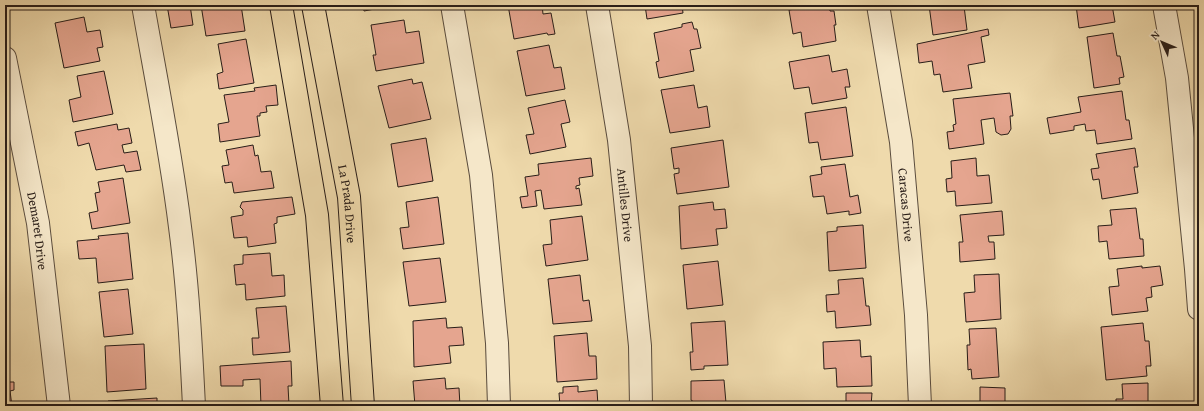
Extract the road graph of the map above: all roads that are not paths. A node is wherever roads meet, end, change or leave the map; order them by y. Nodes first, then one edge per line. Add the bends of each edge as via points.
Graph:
1 (143, 5) edge
2 (281, 5) edge
3 (313, 5) edge
4 (452, 5) edge
5 (597, 5) edge
6 (878, 5) edge
7 (1164, 5) edge
8 (5, 58) edge
9 (1199, 309) edge
10 (59, 406) edge
11 (194, 406) edge
12 (332, 406) edge
13 (363, 406) edge
14 (499, 406) edge
15 (641, 406) edge
16 (920, 406) edge

1 - 11 street via 180,227 189,310
2 - 12 main road via 317,215
3 - 13 main road, La Prada Drive via 349,197
4 - 14 street via 481,175 497,344
5 - 15 street, Antilles Drive via 620,148 640,346
6 - 16 street, Caracas Drive via 901,142 916,315
7 - 9 street via 1177,78
8 - 10 street, Demaret Drive via 38,223

